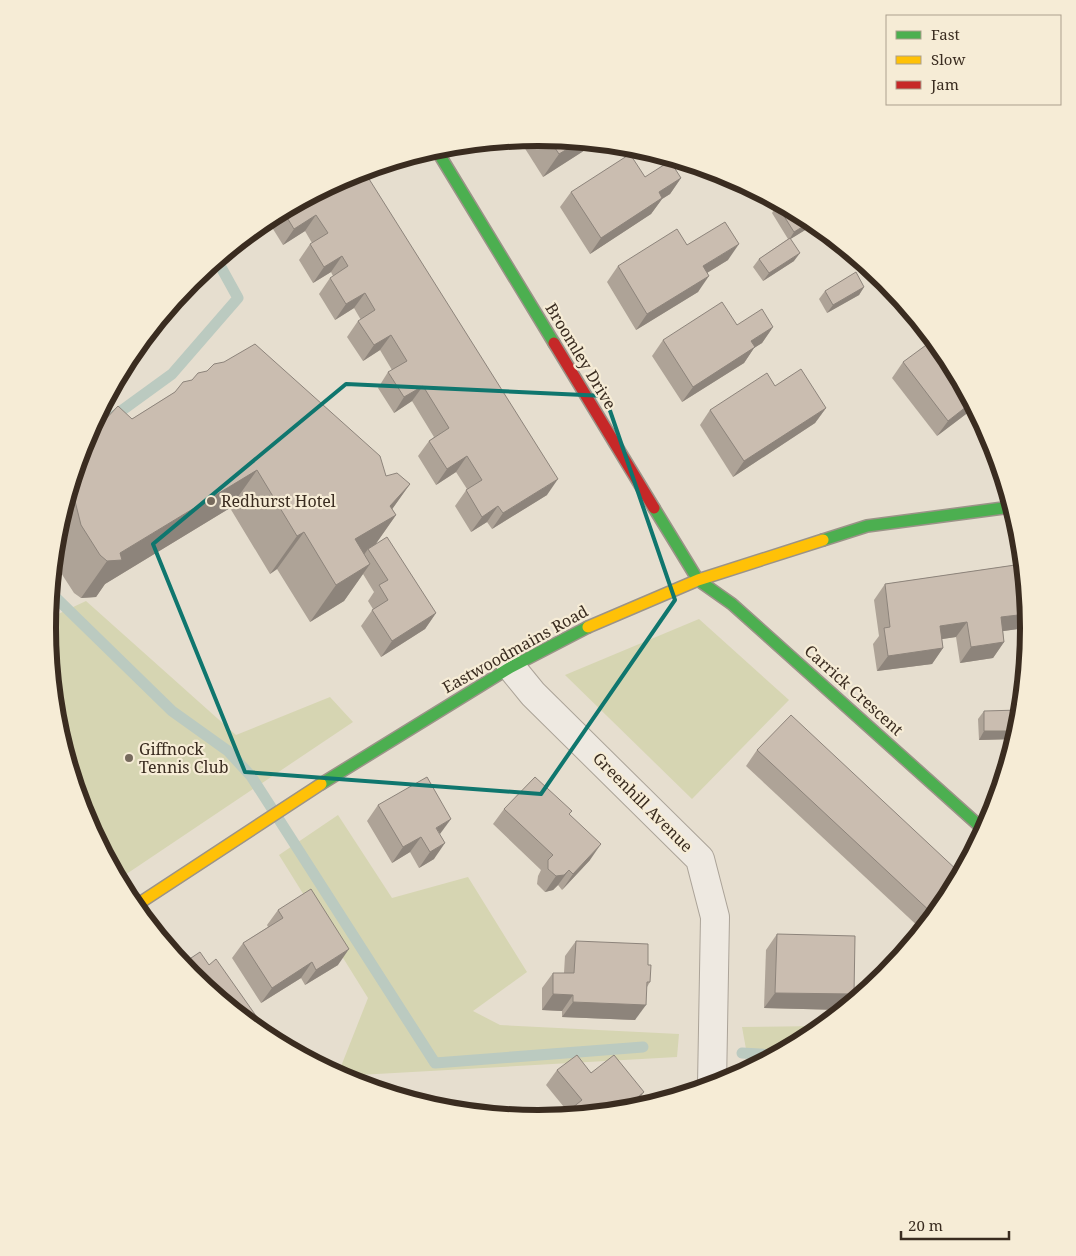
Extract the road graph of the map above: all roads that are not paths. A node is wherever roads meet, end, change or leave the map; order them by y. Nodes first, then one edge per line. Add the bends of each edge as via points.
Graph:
1 (441, 157) edge
2 (1004, 508) edge
3 (698, 580) junction
4 (510, 667) junction
5 (978, 824) edge
6 (141, 902) edge
7 (712, 1077) edge

1 - 3 main road, Broomley Drive
2 - 3 main road, Eastwoodmains Road via 867,526
3 - 4 main road, Eastwoodmains Road via 606,618
3 - 5 main road, Carrick Crescent via 732,604
4 - 6 main road, Eastwoodmains Road via 275,812
4 - 7 street, Greenhill Avenue via 533,694 700,859 715,918

